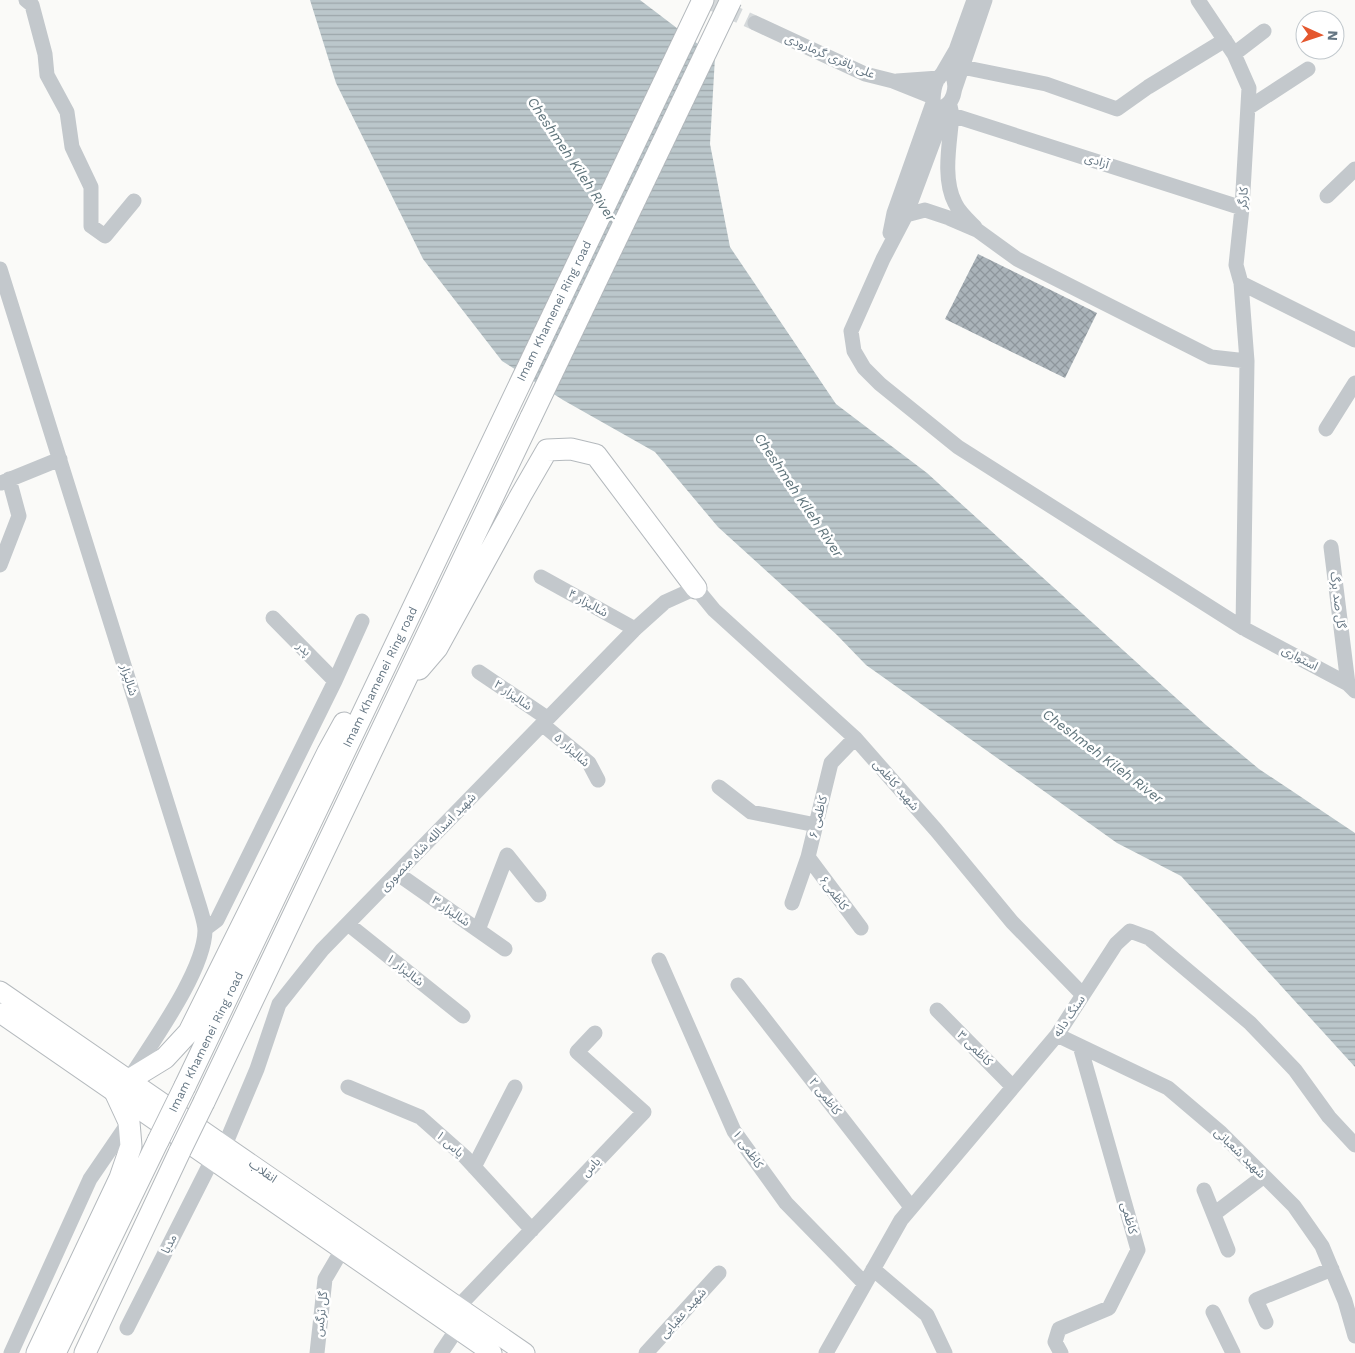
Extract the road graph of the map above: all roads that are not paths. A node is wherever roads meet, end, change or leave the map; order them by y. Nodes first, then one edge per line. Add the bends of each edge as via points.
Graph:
1 (26, 0) edge
2 (703, 0) edge
3 (731, 0) edge
4 (974, 0) edge
5 (985, 0) edge
6 (1198, 0) edge
7 (755, 23) tunnel mouth
8 (1264, 31) dead end
9 (1224, 40) junction
10 (1234, 54) junction
11 (962, 67) junction
12 (1308, 69) dead end
13 (940, 76) junction
14 (893, 81) junction
15 (955, 88) junction
16 (943, 105) junction
17 (1248, 108) junction
18 (1355, 170) edge
19 (1327, 196) dead end
20 (134, 201) dead end
21 (1242, 208) junction
22 (906, 215) junction
23 (977, 230) junction
24 (883, 259) junction
25 (0, 269) edge
26 (1241, 282) junction
27 (1355, 340) edge
28 (1247, 361) junction
29 (1355, 382) edge
30 (1326, 429) dead end
31 (60, 460) junction
32 (4, 481) edge
33 (1331, 547) dead end
34 (0, 565) edge
35 (429, 575) junction
36 (541, 577) dead end
37 (696, 588) junction
38 (273, 618) dead end
39 (362, 621) dead end
40 (635, 628) junction
41 (1243, 628) junction
42 (479, 672) dead end
43 (335, 681) junction
44 (1352, 687) edge
45 (400, 692) junction
46 (544, 721) junction
47 (855, 738) junction
48 (598, 780) dead end
49 (719, 787) dead end
50 (816, 825) junction
51 (808, 857) junction
52 (398, 874) junction
53 (540, 895) dead end
54 (792, 904) dead end
55 (348, 924) junction
56 (860, 928) dead end
57 (205, 930) junction
58 (478, 930) junction
59 (505, 948) dead end
60 (658, 960) dead end
61 (738, 984) dead end
62 (0, 991) edge
63 (1083, 995) junction
64 (937, 1010) dead end
65 (0, 1014) edge
66 (463, 1016) dead end
67 (595, 1033) dead end
68 (1057, 1035) junction
69 (1080, 1046) junction
70 (123, 1087) junction
71 (348, 1087) dead end
72 (515, 1087) dead end
73 (1014, 1087) junction
74 (129, 1122) junction
75 (225, 1145) junction
76 (1355, 1145) edge
77 (212, 1160) junction
78 (474, 1167) junction
79 (1264, 1176) junction
80 (1204, 1190) dead end
81 (911, 1207) junction
82 (1214, 1214) junction
83 (532, 1230) junction
84 (342, 1250) junction
85 (1228, 1250) dead end
86 (873, 1269) junction
87 (1332, 1269) junction
88 (719, 1273) dead end
89 (865, 1284) junction
90 (458, 1307) junction
91 (1213, 1312) dead end
92 (1266, 1322) dead end
93 (127, 1328) dead end
94 (457, 1329) junction
95 (1355, 1336) edge
96 (11, 1353) edge
97 (37, 1353) edge
98 (55, 1353) edge
99 (85, 1353) edge
100 (317, 1353) edge
101 (441, 1353) edge
102 (492, 1353) edge
103 (525, 1353) edge
104 (646, 1353) edge
105 (826, 1353) edge
106 (945, 1353) edge
107 (1061, 1353) edge
108 (1233, 1353) edge

1 - 20 street via 32,5 47,75 67,112 72,147 91,187 91,226 105,236
2 - 35 highway, Imam Khamenei Ring road
3 - 45 highway, Imam Khamenei Ring road, bridge
4 - 13 street via 956,50
5 - 11 street
6 - 9 street, کارگر
7 - 14 street, علی باقری گرمارودی via 865,74
8 - 10 street
9 - 10 street, کارگر
9 - 11 street via 1118,110 1046,84
10 - 17 street, کارگر via 1250,88
11 - 15 street
12 - 17 street
13 - 14 street
13 - 15 street via 952,75
13 - 16 street via 933,91
14 - 16 street, علی باقری گرمارودی
15 - 16 street
16 - 21 street, آزادی
16 - 22 street
16 - 23 street via 950,189 955,205
16 - 24 street via 894,213
17 - 21 street, کارگر
18 - 19 street
21 - 26 street, کارگر via 1236,265
22 - 23 street via 925,210
22 - 24 street
23 - 28 street via 1017,259 1211,357
24 - 41 street, استواری via 851,331 854,351 864,368 958,447
25 - 31 street, شالیزار
26 - 27 street
26 - 28 street, کارگر
28 - 41 street, کارگر
29 - 30 street
31 - 32 street
31 - 57 street, شالیزار
32 - 34 street via 19,516
33 - 44 street, گل صد برگ
35 - 70 highway via 328,752 189,1032 165,1058
35 - 98 highway, Imam Khamenei Ring road, bridge
36 - 40 street, شالیزار ۴
37 - 40 street, شهید اسدالله شاه منصوری via 665,602
37 - 45 highway via 596,455 570,448 547,450 437,648
37 - 47 street, شهید کاظمی via 714,610
38 - 43 street, پدر
39 - 43 street
40 - 46 street, شهید اسدالله شاه منصوری
41 - 44 street, استواری
42 - 46 street, شالیزار ۲
43 - 57 street via 217,920
45 - 99 highway, Imam Khamenei Ring road, bridge
46 - 48 street, شالیزار ۵ via 589,763
46 - 52 street, شهید اسدالله شاه منصوری
47 - 50 street, کاظمی ۶ via 831,763
47 - 63 street, شهید کاظمی via 1012,922
49 - 50 street via 751,812
50 - 51 street, کاظمی ۶
51 - 54 street, کاظمی ۶
51 - 56 street, کاظمی۶
52 - 55 street, شهید اسدالله شاه منصوری
52 - 58 street, شالیزار ۳
53 - 58 street via 507,855
55 - 66 street, شالیزار ۱
55 - 75 street, شهید اسدالله شاه منصوری via 322,950 279,1004 257,1069
57 - 70 street, شالیزار via 190,980
58 - 59 street, شالیزار ۳
60 - 89 street, کاظمی ۱ via 734,1131 786,1203
61 - 81 street, کاظمی ۲
62 - 70 main road, انقلاب
63 - 68 street, سنگ دانه
63 - 76 street, سنگ دانه via 1116,944 1130,931 1149,938 1250,1023 1295,1070 1328,1117
64 - 73 street, کاظمی ۳
65 - 70 main road, انقلاب
67 - 83 street, یاس via 577,1052 644,1112
68 - 69 street, شهید شعبانی
68 - 73 street, سنگ دانه
69 - 79 street, شهید شعبانی via 1168,1088 1221,1133
69 - 107 street, کاظمی via 1138,1250 1109,1308 1059,1329 1055,1342
70 - 74 highway
70 - 75 main road, انقلاب
70 - 77 main road, انقلاب
71 - 78 street, یاس ۱ via 420,1117
72 - 78 street
73 - 81 street, سنگ دانه
74 - 96 street via 90,1180
74 - 97 highway via 131,1146 120,1178
75 - 90 main road, انقلاب
77 - 84 main road, انقلاب
77 - 93 street, مدیا
78 - 83 street, یاس ۱
79 - 82 street
79 - 87 street, شهید شعبانی via 1294,1206 1322,1246
80 - 82 street
81 - 86 street, سنگ دانه
82 - 85 street
83 - 90 street, یاس
84 - 94 main road, انقلاب
84 - 100 street, گل نرگس via 325,1279
86 - 89 street, سنگ دانه
86 - 106 street via 927,1315
87 - 92 street via 1256,1300
87 - 95 street, شهید شعبانی
88 - 104 street, شهید عقبایی
89 - 105 street, سنگ دانه
90 - 103 main road, انقلاب
91 - 108 street
94 - 101 street
94 - 102 main road, انقلاب

